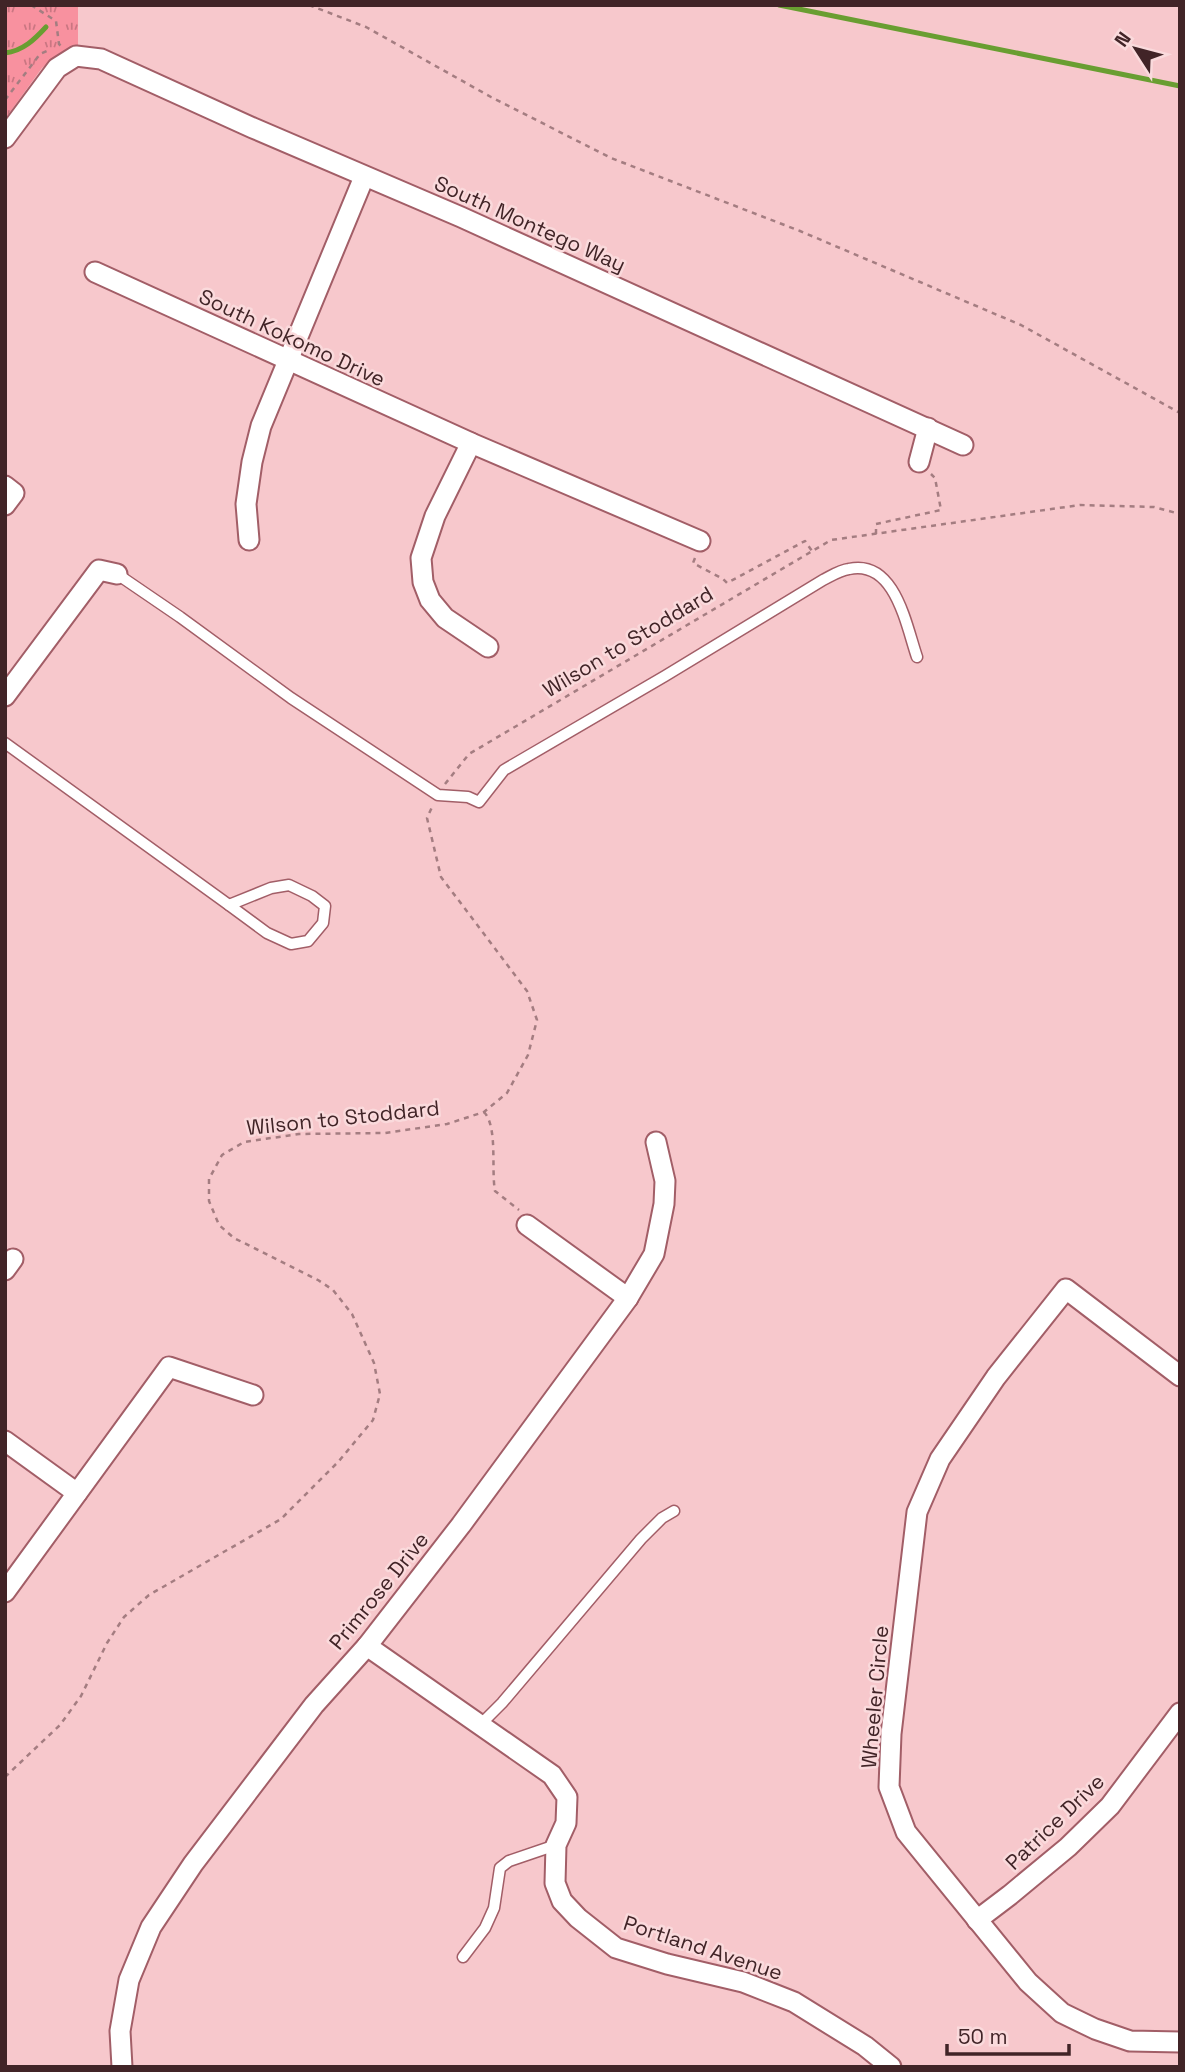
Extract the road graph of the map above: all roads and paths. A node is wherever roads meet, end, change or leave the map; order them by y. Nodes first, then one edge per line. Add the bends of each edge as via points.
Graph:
1 (31, 5) edge
2 (309, 5) edge
3 (59, 44) junction
4 (76, 56) junction
5 (5, 100) edge
6 (5, 138) edge
7 (364, 177) junction
8 (95, 272) dead end
9 (288, 362) junction
10 (1180, 413) edge
11 (928, 428) junction
12 (471, 443) junction
13 (963, 445) dead end
14 (919, 462) joint
15 (5, 486) edge
16 (5, 505) edge
17 (1180, 514) edge
18 (876, 534) junction
19 (249, 540) dead end
20 (700, 541) joint
21 (812, 551) junction
22 (117, 574) joint
23 (488, 647) dead end
24 (917, 657) dead end
25 (5, 696) edge
26 (5, 743) edge
27 (438, 795) junction
28 (229, 905) junction
29 (484, 1112) junction
30 (656, 1142) dead end
31 (527, 1225) joint
32 (628, 1298) junction
33 (1180, 1376) edge
34 (253, 1395) dead end
35 (5, 1441) edge
36 (77, 1493) junction
37 (674, 1511) dead end
38 (5, 1592) edge
39 (367, 1646) junction
40 (1180, 1713) edge
41 (480, 1725) junction
42 (5, 1777) edge
43 (556, 1845) junction
44 (977, 1920) junction
45 (463, 1957) dead end
46 (1180, 2042) edge
47 (122, 2067) edge
48 (891, 2067) edge

1 - 3 path via 56,21
2 - 10 path via 366,27 611,158 800,230 1021,325
3 - 4 path
3 - 5 path via 40,54
4 - 6 street via 57,68
4 - 7 street, South Montego Way via 101,59
7 - 9 street
7 - 11 street, South Montego Way
8 - 9 street, South Kokomo Drive
9 - 12 street, South Kokomo Drive
9 - 19 street via 261,426 252,462 246,503
11 - 13 street, South Montego Way
11 - 14 street
12 - 20 street, South Kokomo Drive
12 - 23 street via 435,516 421,558 430,600 445,618
14 - 18 path via 935,478 941,510 876,524
15 - 16 street via 14,493
17 - 18 path, Wilson to Stoddard via 1154,508 1080,505
18 - 21 path, Wilson to Stoddard via 831,540
20 - 21 path via 694,563 727,583 805,541
21 - 27 path, Wilson to Stoddard via 469,754
22 - 25 street via 99,570
22 - 27 lane via 290,698
24 - 27 lane via 895,592 881,575 849,569 823,580 504,770 479,802
26 - 28 lane
27 - 29 path, Wilson to Stoddard via 427,818 440,877 527,991 537,1020 528,1055 507,1093
28 - 28 lane via 289,885 325,906 323,923 309,941 291,944
29 - 31 path via 492,1133 495,1191 523,1214
29 - 42 path, Wilson to Stoddard via 447,1124 385,1133 299,1134 244,1142 222,1155 209,1179 209,1201 219,1225 233,1238 318,1280 346,1306 374,1363 380,1394 373,1420 281,1519 149,1595 124,1617 60,1725
30 - 32 street, Primrose Drive via 665,1181 664,1204 654,1254
31 - 32 street
32 - 39 street, Primrose Drive
33 - 44 street, Wheeler Circle via 1066,1289 996,1377 940,1459 918,1512 891,1734 890,1787 906,1832
34 - 36 street via 169,1367
35 - 36 street
36 - 38 street
37 - 41 lane via 641,1539
39 - 41 street, Portland Avenue
39 - 47 street, Primrose Drive via 306,1716 151,1927 129,1980 120,2031
40 - 44 street, Patrice Drive via 1110,1806 1068,1847
41 - 43 street, Portland Avenue via 552,1775 567,1797 566,1823
43 - 45 lane via 500,1868 494,1908
43 - 48 street, Portland Avenue via 555,1883 562,1901 616,1948 743,1982 794,2002
44 - 46 street, Wheeler Circle via 1028,1982 1062,2013 1130,2042

